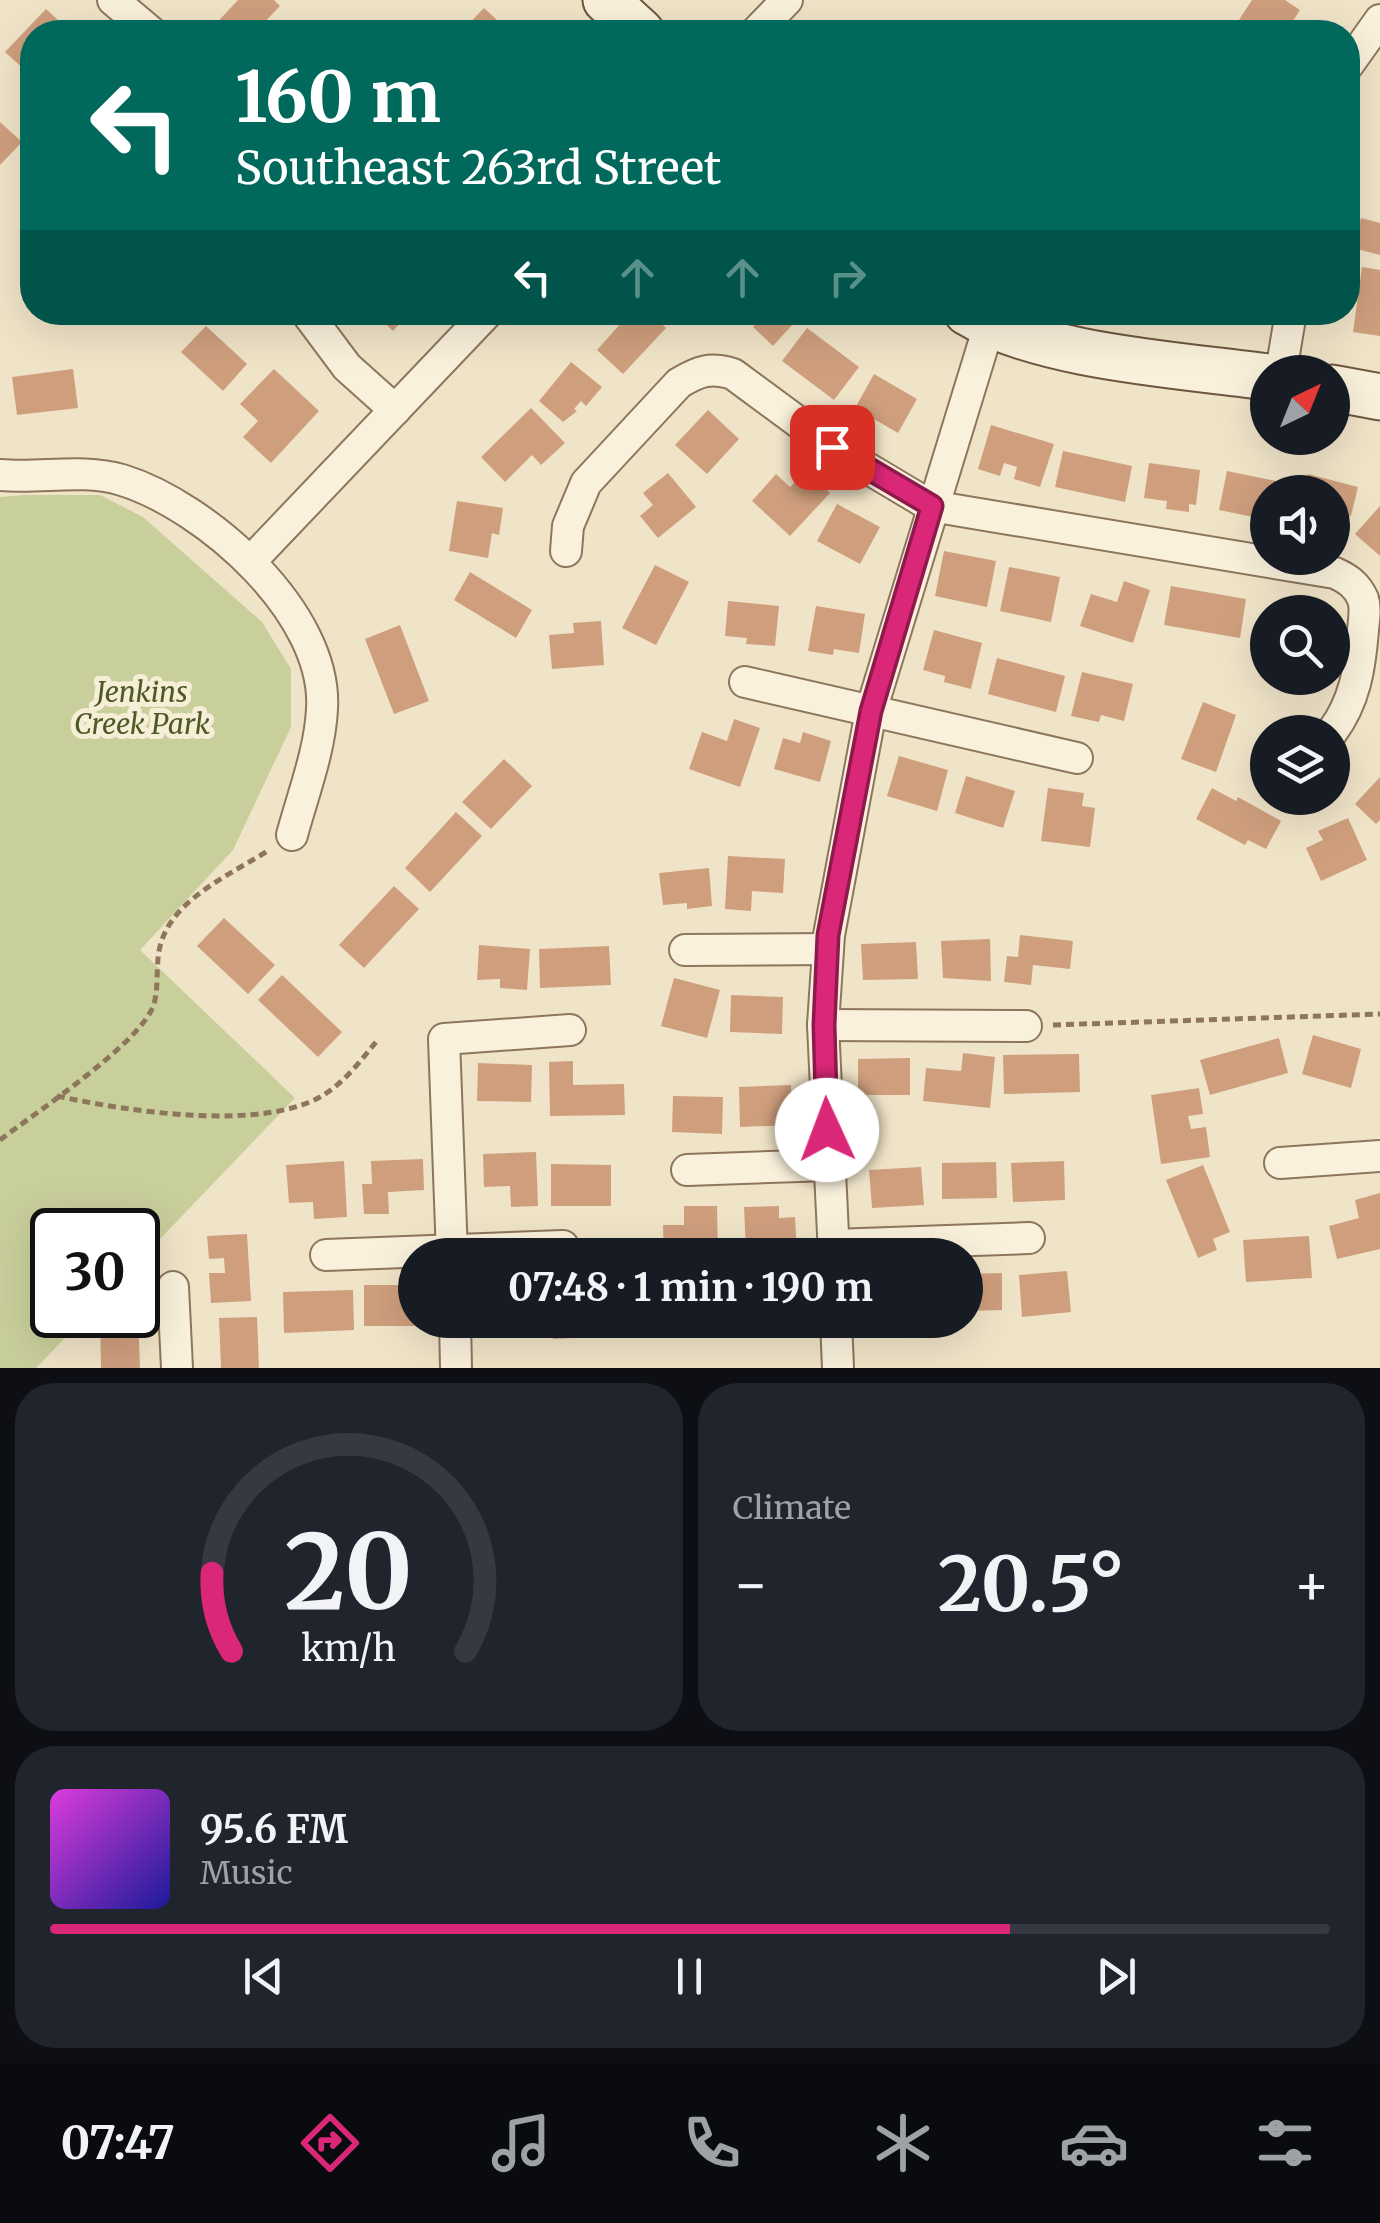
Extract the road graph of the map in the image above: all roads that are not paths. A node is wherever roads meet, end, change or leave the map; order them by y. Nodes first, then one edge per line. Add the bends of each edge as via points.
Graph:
1 (113, 0) edge
2 (606, 0) edge
3 (786, 0) edge
4 (137, 20) edge
5 (628, 20) edge
6 (767, 20) edge
7 (1380, 20) edge
8 (1360, 48) edge
9 (316, 325) edge
10 (476, 325) edge
11 (977, 325) edge
12 (999, 325) edge
13 (1290, 325) edge
14 (1285, 355) edge
15 (1250, 375) edge
16 (1350, 391) edge
17 (1380, 397) edge
18 (395, 410) junction
19 (0, 475) edge
20 (932, 506) junction
21 (566, 550) dead end
22 (250, 562) junction
23 (745, 682) dead end
24 (871, 711) junction
25 (1344, 715) edge
26 (1077, 758) dead end
27 (292, 835) road end
28 (828, 949) junction
29 (685, 950) dead end
30 (824, 1025) junction
31 (1026, 1026) road end
32 (570, 1030) dead end
33 (1380, 1156) edge
34 (1280, 1164) dead end
35 (828, 1165) junction
36 (687, 1170) dead end
37 (451, 1238) edge
38 (833, 1238) edge
39 (1029, 1238) dead end
40 (983, 1241) edge
41 (398, 1254) edge
42 (326, 1256) dead end
43 (174, 1287) dead end
44 (455, 1338) edge
45 (837, 1338) edge
46 (177, 1368) edge
47 (456, 1368) edge
48 (838, 1368) edge

1 - 4 street
2 - 5 street
3 - 6 street
7 - 8 street
9 - 18 street via 347,367
10 - 18 street
11 - 20 street
12 - 15 street via 1105,355
13 - 14 street
16 - 17 street
18 - 22 street
19 - 22 street via 121,480 182,510
20 - 21 street via 832,447 733,374 709,369 679,383 586,482
20 - 24 street
20 - 25 street via 1335,573 1357,587 1365,603 1359,676
22 - 27 street via 304,635 318,674 317,745
23 - 24 street
24 - 26 street
24 - 28 street
28 - 29 street
28 - 30 street
30 - 31 street
30 - 35 street
32 - 37 street via 444,1039
33 - 34 street
35 - 36 street
35 - 38 street
39 - 40 street
41 - 42 street
43 - 46 street
44 - 47 street
45 - 48 street

